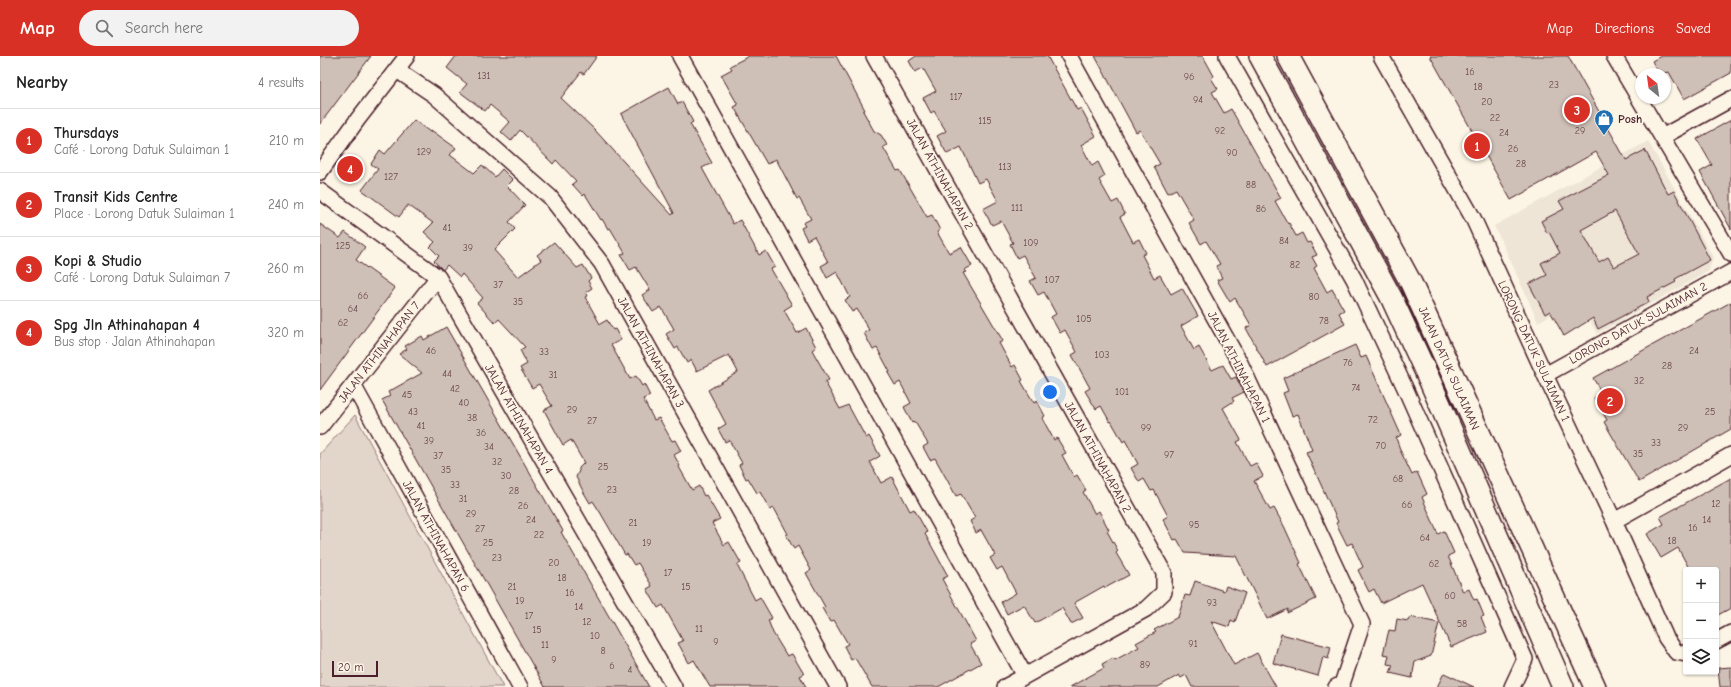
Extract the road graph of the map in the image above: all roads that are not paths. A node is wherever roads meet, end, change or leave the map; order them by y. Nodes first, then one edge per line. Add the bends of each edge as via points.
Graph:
1 (407, 56) edge
2 (680, 56) edge
3 (874, 56) edge
4 (1069, 56) edge
5 (1228, 56) edge
6 (1260, 56) edge
7 (1288, 56) edge
8 (1381, 56) edge
9 (1614, 56) edge
10 (397, 70) junction
11 (1731, 99) edge
12 (1662, 137) junction
13 (320, 172) edge
14 (320, 191) edge
15 (1731, 254) edge
16 (1731, 272) edge
17 (438, 277) junction
18 (1544, 374) junction
19 (1429, 379) junction
20 (353, 385) junction
21 (1406, 390) junction
22 (320, 427) edge
23 (1731, 455) edge
24 (1614, 521) junction
25 (1731, 633) edge
26 (1719, 640) edge
27 (1681, 653) edge
28 (1025, 676) junction
29 (520, 687) edge
30 (674, 687) edge
31 (838, 687) edge
32 (1005, 687) edge
33 (1336, 687) edge
34 (1512, 687) edge
35 (1563, 687) edge
36 (1595, 687) edge

1 - 10 street
2 - 28 street
3 - 28 street, JALAN ATHINAHAPAN 2 via 1164,573 1164,592 1146,609
4 - 33 street, JALAN ATHINAHAPAN 1 via 1241,365 1362,624 1342,684
5 - 21 street via 1354,279
6 - 19 main road, JALAN DATUK SULAIMAN via 1391,297
7 - 36 main road, JALAN DATUK SULAIMAN via 1411,283
8 - 18 street, LORONG DATUK SULAIMAN 1 via 1473,218
9 - 12 street
10 - 13 street
10 - 31 street, JALAN ATHINAHAPAN 3 via 434,95 550,198 602,264
11 - 12 street
12 - 15 street
14 - 17 street, JALAN ATHINAHAPAN 4
16 - 18 street, LORONG DATUK SULAIMAN 2
17 - 20 street, JALAN ATHINAHAPAN 7
17 - 30 street, JALAN ATHINAHAPAN 4
18 - 24 street, LORONG DATUK SULAIMAN 1
19 - 21 street, JALAN DATUK SULAIMAN
19 - 35 main road, JALAN DATUK SULAIMAN
20 - 22 street, JALAN ATHINAHAPAN 7
20 - 29 street, JALAN ATHINAHAPAN 6
21 - 34 street via 1525,659
23 - 24 street
24 - 27 street, LORONG DATUK SULAIMAN 1 via 1666,638
25 - 26 street
28 - 32 street, JALAN ATHINAHAPAN 2

